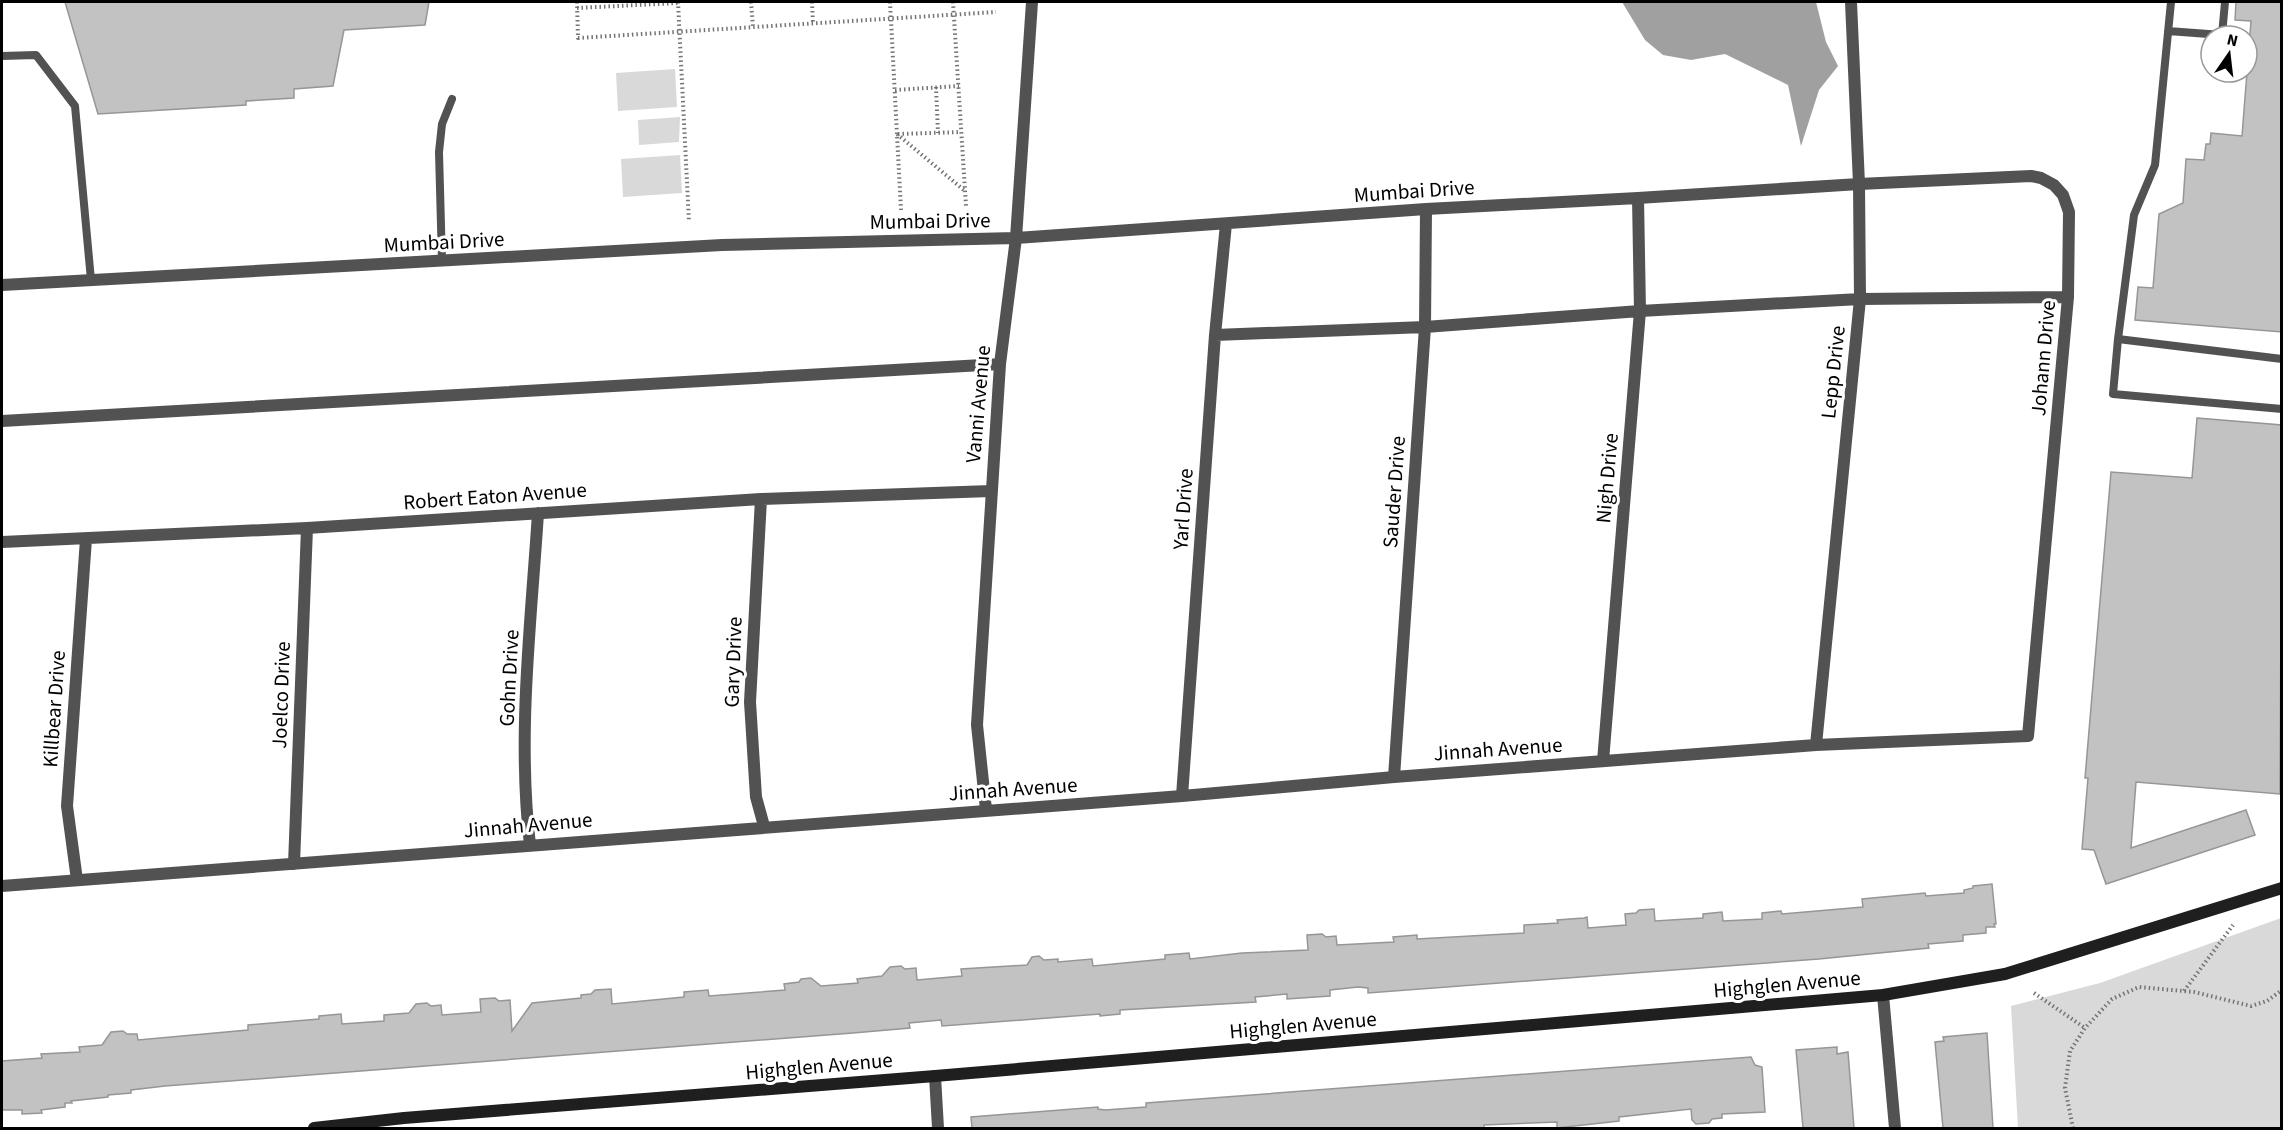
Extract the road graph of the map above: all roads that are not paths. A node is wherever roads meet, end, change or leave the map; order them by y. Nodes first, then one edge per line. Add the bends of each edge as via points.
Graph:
1 (1032, 2) edge
2 (1851, 2) edge
3 (2171, 2) edge
4 (2225, 2) edge
5 (2168, 31) junction
6 (2, 56) edge
7 (452, 99) dead end
8 (1859, 184) junction
9 (1638, 198) junction
10 (1426, 209) junction
11 (1226, 224) junction
12 (1016, 238) junction
13 (442, 262) junction
14 (91, 280) junction
15 (2, 285) edge
16 (2068, 297) junction
17 (1860, 299) junction
18 (1640, 311) junction
19 (1425, 327) junction
20 (1215, 335) junction
21 (2118, 339) junction
22 (2282, 359) edge
23 (1000, 364) junction
24 (2282, 409) edge
25 (2, 421) edge
26 (991, 491) junction
27 (761, 499) junction
28 (538, 513) junction
29 (307, 528) junction
30 (86, 539) junction
31 (2, 542) edge
32 (2028, 736) joint
33 (1816, 745) junction
34 (1603, 761) junction
35 (1394, 777) junction
36 (1182, 796) junction
37 (986, 810) junction
38 (764, 826) junction
39 (530, 845) junction
40 (294, 864) junction
41 (77, 880) junction
42 (2, 886) edge
43 (2282, 888) edge
44 (1883, 995) junction
45 (935, 1076) junction
46 (314, 1128) edge
47 (938, 1128) edge
48 (1895, 1128) edge

1 - 12 street, Vanni Avenue
2 - 8 street, Lepp Drive
3 - 5 lane
4 - 5 lane via 2222,35
5 - 21 lane via 2155,165 2134,215
6 - 14 lane via 36,55 75,106
7 - 13 lane via 442,124 440,149
8 - 9 street, Mumbai Drive
8 - 16 street, Johann Drive via 2031,176 2048,181 2061,192 2069,212
8 - 17 street, Lepp Drive
9 - 10 street, Mumbai Drive
9 - 18 street, Nigh Drive
10 - 11 street, Mumbai Drive
10 - 19 street, Sauder Drive
11 - 12 street, Mumbai Drive
11 - 20 street, Yarl Drive
12 - 13 street, Mumbai Drive via 722,245
12 - 23 street, Vanni Avenue
13 - 14 street, Mumbai Drive
14 - 15 street, Mumbai Drive
16 - 17 street
16 - 32 street, Johann Drive
17 - 18 street
17 - 33 street, Lepp Drive
18 - 19 street
18 - 34 street, Nigh Drive
19 - 20 street
19 - 35 street, Sauder Drive
20 - 36 street, Yarl Drive
21 - 22 lane
21 - 24 lane via 2113,394
23 - 25 street
23 - 26 street, Vanni Avenue
26 - 27 street, Robert Eaton Avenue
26 - 37 street, Vanni Avenue via 977,725
27 - 28 street, Robert Eaton Avenue
27 - 38 street, Gary Drive via 750,702 756,797
28 - 29 street, Robert Eaton Avenue
28 - 39 street, Gohn Drive via 526,701 525,804
29 - 30 street, Robert Eaton Avenue
29 - 40 street, Joelco Drive
30 - 31 street, Robert Eaton Avenue
30 - 41 street, Killbear Drive via 67,806
32 - 33 street, Jinnah Avenue
33 - 34 street, Jinnah Avenue
34 - 35 street, Jinnah Avenue
35 - 36 street, Jinnah Avenue
36 - 37 street, Jinnah Avenue
37 - 38 street, Jinnah Avenue
38 - 39 street, Jinnah Avenue
39 - 40 street, Jinnah Avenue
40 - 41 street, Jinnah Avenue
41 - 42 street, Jinnah Avenue
43 - 44 street, Highglen Avenue via 2005,974
44 - 45 street, Highglen Avenue
44 - 48 street
45 - 46 street, Highglen Avenue
45 - 47 street

